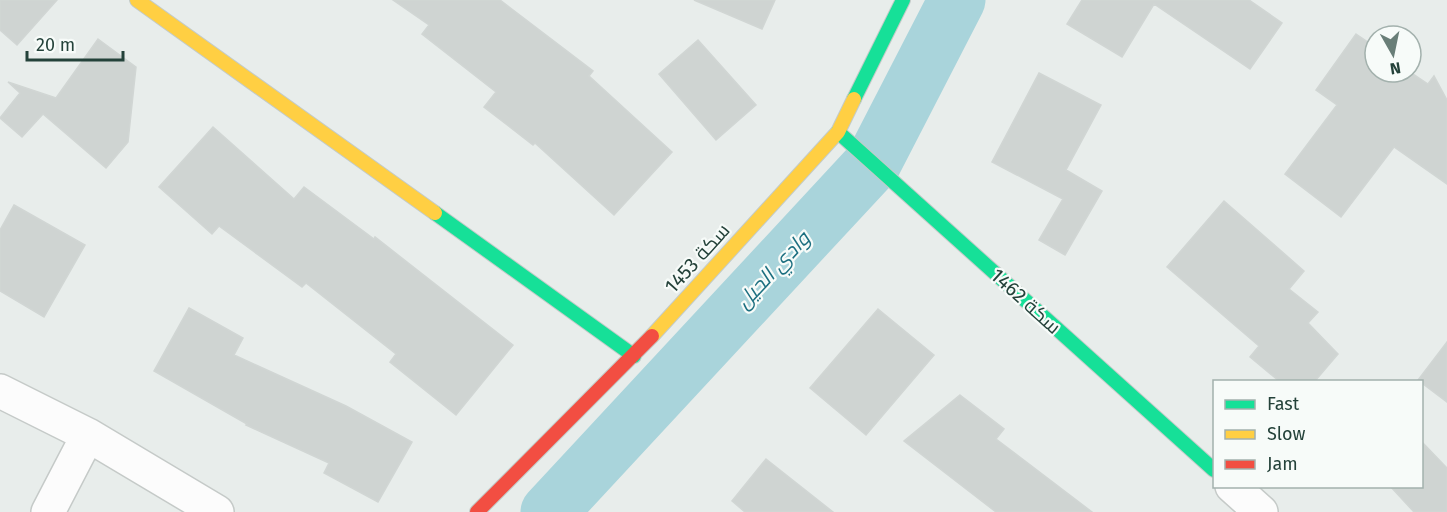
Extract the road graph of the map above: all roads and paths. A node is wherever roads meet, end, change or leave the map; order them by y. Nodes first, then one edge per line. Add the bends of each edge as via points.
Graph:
1 (136, 0) edge
2 (903, 0) edge
3 (838, 132) junction
4 (634, 356) junction
5 (0, 391) edge
6 (88, 435) junction
7 (1213, 468) edge
8 (1234, 488) edge
9 (48, 512) edge
10 (218, 512) edge
11 (477, 512) edge
12 (1261, 512) edge

1 - 4 street
2 - 3 street, سكة 1453
3 - 4 street, سكة 1453
3 - 7 street, سكة 1462
4 - 11 street, سكة 1453
5 - 6 street
6 - 9 street
6 - 10 street
8 - 12 street

